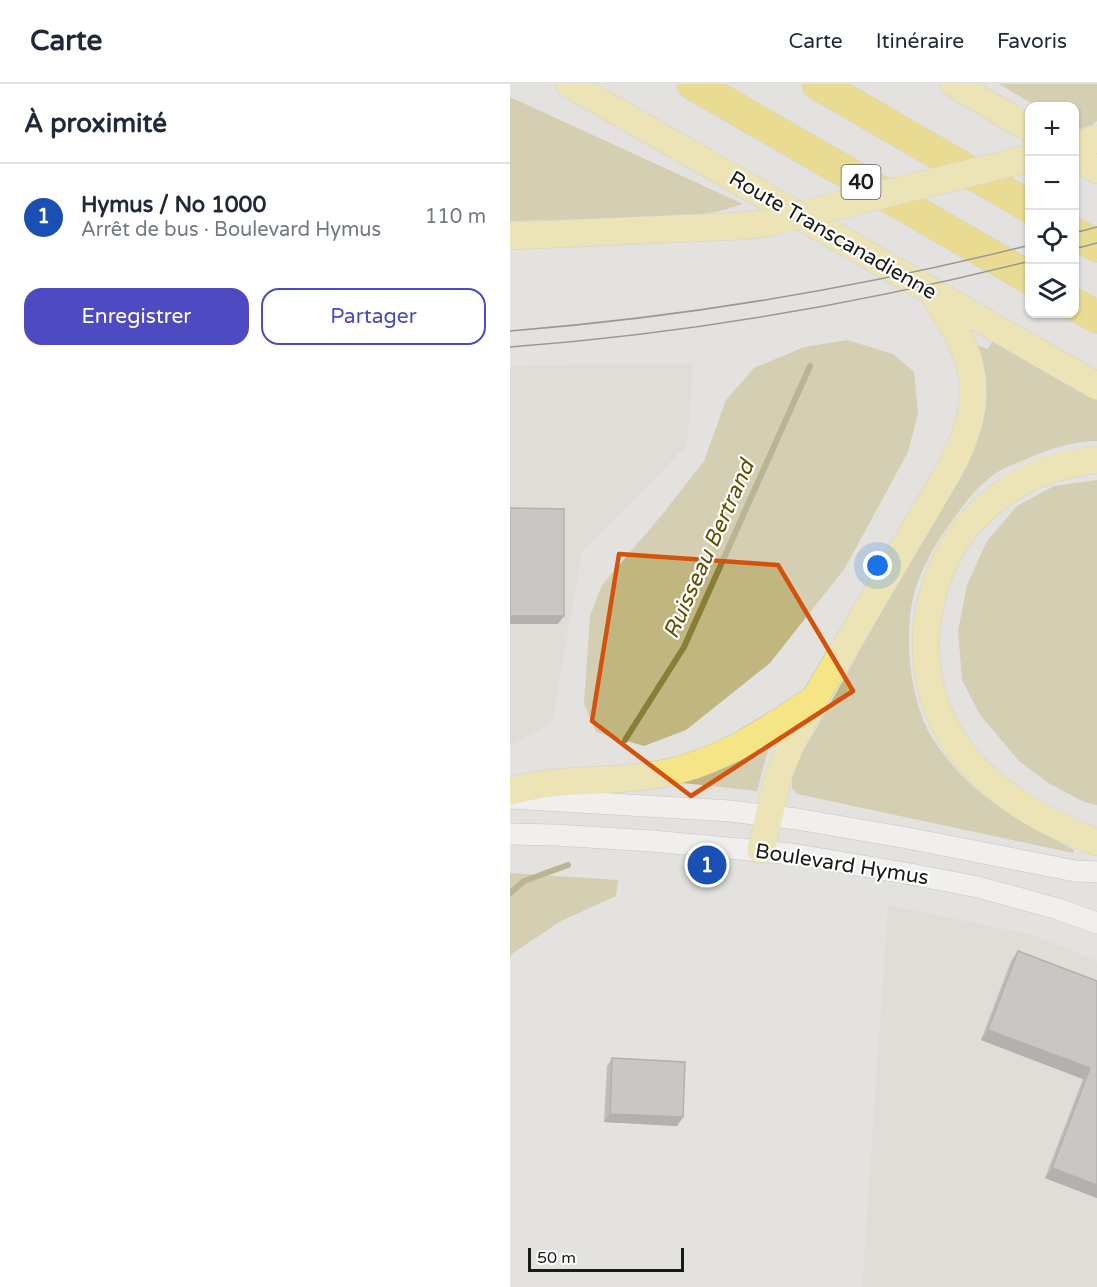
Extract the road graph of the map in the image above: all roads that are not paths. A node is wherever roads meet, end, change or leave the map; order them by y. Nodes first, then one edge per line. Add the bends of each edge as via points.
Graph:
1 (569, 84) edge
2 (693, 84) edge
3 (819, 84) edge
4 (954, 84) edge
5 (1025, 127) edge
6 (1097, 139) edge
7 (1079, 144) edge
8 (1025, 159) edge
9 (1079, 159) edge
10 (1097, 170) edge
11 (1025, 205) edge
12 (510, 236) edge
13 (1079, 236) edge
14 (1097, 246) edge
15 (1025, 276) edge
16 (932, 291) junction
17 (1079, 307) edge
18 (1097, 317) edge
19 (1097, 386) edge
20 (1097, 460) edge
21 (815, 698) junction
22 (510, 791) edge
23 (510, 798) edge
24 (769, 816) junction
25 (510, 834) edge
26 (1097, 842) edge
27 (761, 850) junction
28 (1097, 872) edge
29 (1097, 923) edge

1 - 16 main road, Route Transcanadienne
2 - 15 highway, 40
3 - 11 highway
4 - 5 main road
6 - 7 main road
8 - 12 main road, bridge via 766,223
9 - 10 main road
13 - 14 highway
16 - 19 main road, Route Transcanadienne
16 - 21 main road via 960,340 970,368 969,425 950,469
17 - 18 highway
20 - 26 main road via 1030,477 998,496 962,532 941,568 933,592 925,644 936,705 967,758 1020,804
21 - 22 main road via 740,746 684,768 643,777 548,783
21 - 24 main road via 783,761
23 - 24 street, Boulevard Hymus
24 - 27 main road
24 - 28 street, Boulevard Hymus
25 - 27 street, Boulevard Hymus
27 - 29 street, Boulevard Hymus via 978,887

